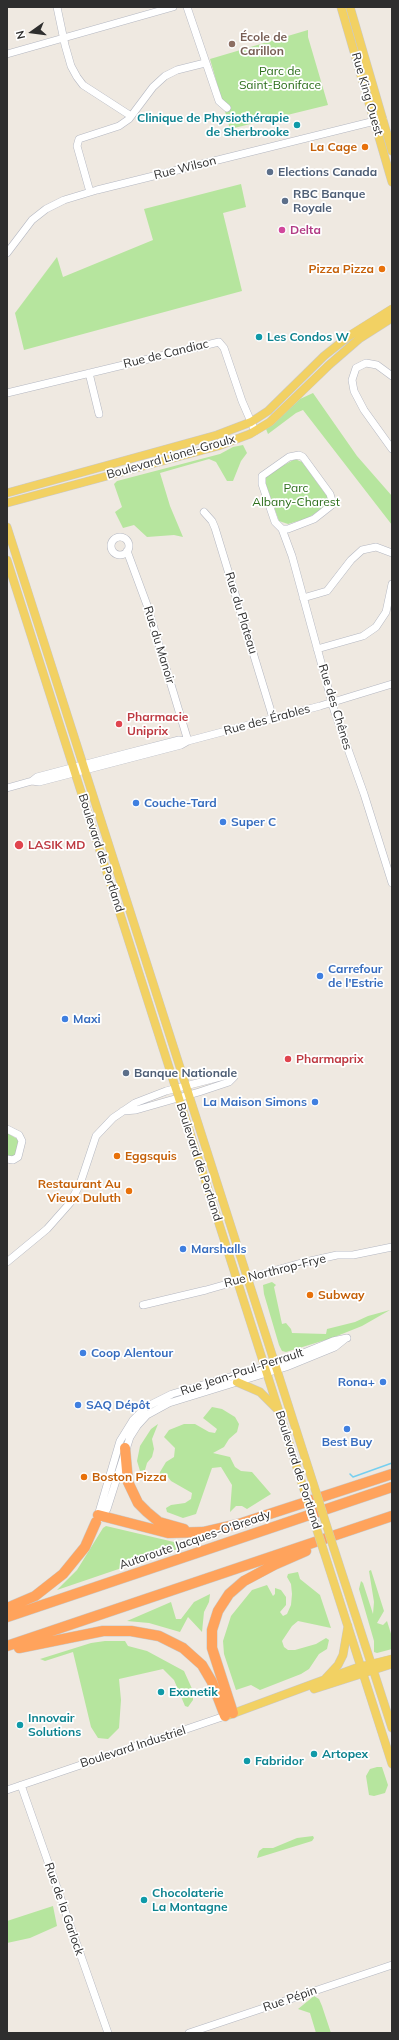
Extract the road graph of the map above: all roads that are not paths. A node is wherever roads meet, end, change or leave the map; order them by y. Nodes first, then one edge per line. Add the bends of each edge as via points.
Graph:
1 (57, 7) edge
2 (173, 7) edge
3 (187, 7) edge
4 (341, 7) edge
5 (350, 7) edge
6 (63, 38) junction
7 (7, 54) edge
8 (205, 63) junction
9 (227, 108) dead end
10 (131, 116) junction
11 (379, 120) junction
12 (392, 151) edge
13 (392, 182) edge
14 (90, 192) junction
15 (7, 253) edge
16 (392, 309) edge
17 (392, 318) edge
18 (89, 373) junction
19 (392, 376) edge
20 (7, 393) edge
21 (99, 414) dead end
22 (251, 422) junction
23 (255, 431) junction
24 (392, 449) edge
25 (7, 493) edge
26 (7, 503) edge
27 (204, 512) dead end
28 (7, 527) edge
29 (282, 528) junction
30 (127, 551) dead end
31 (392, 553) edge
32 (7, 560) edge
33 (7, 568) edge
34 (392, 584) edge
35 (15, 585) junction
36 (303, 598) junction
37 (317, 649) junction
38 (392, 684) edge
39 (332, 702) junction
40 (273, 718) junction
41 (188, 741) junction
42 (84, 768) junction
43 (74, 770) junction
44 (7, 788) edge
45 (392, 884) edge
46 (187, 1086) junction
47 (176, 1089) junction
48 (190, 1095) junction
49 (179, 1098) junction
50 (123, 1112) junction
51 (7, 1129) edge
52 (7, 1159) edge
53 (392, 1247) edge
54 (7, 1262) edge
55 (250, 1280) junction
56 (238, 1283) junction
57 (143, 1305) dead end
58 (277, 1366) junction
59 (266, 1369) junction
60 (237, 1382) junction
61 (280, 1413) junction
62 (125, 1448) junction
63 (392, 1474) edge
64 (392, 1487) edge
65 (392, 1516) edge
66 (99, 1518) junction
67 (214, 1530) junction
68 (7, 1608) edge
69 (7, 1617) edge
70 (348, 1625) junction
71 (7, 1646) edge
72 (7, 1651) edge
73 (392, 1659) edge
74 (392, 1664) edge
75 (372, 1668) junction
76 (362, 1670) junction
77 (325, 1679) junction
78 (259, 1704) junction
79 (229, 1715) junction
80 (392, 1728) edge
81 (392, 1764) edge
82 (21, 1785) junction
83 (7, 1790) edge
84 (392, 1965) edge
85 (108, 2033) edge
86 (189, 2033) edge

1 - 6 street
2 - 6 street
3 - 8 street
4 - 11 main road, Rue King Ouest
5 - 11 main road, Rue King Ouest
6 - 7 street
6 - 10 street via 71,66 80,82
8 - 9 street via 219,101
8 - 10 street via 177,70 159,80
10 - 14 street via 114,128 79,139 78,146
11 - 12 main road, Rue King Ouest
11 - 13 main road, Rue King Ouest
11 - 14 street, Rue Wilson
14 - 15 street, Rue Wilson via 64,200 38,215
16 - 22 main road, Boulevard Lionel-Groulx via 329,351 268,411
17 - 23 main road, Boulevard Lionel-Groulx via 359,339 270,422
18 - 20 street, Rue de Candiac
18 - 21 street
18 - 22 street, Rue de Candiac via 219,342 224,348
19 - 24 street via 377,365 366,363 356,368 352,386 360,404
22 - 23 street, Rue de Candiac
22 - 25 main road, Boulevard Lionel-Groulx via 217,435
23 - 26 main road, Boulevard Lionel-Groulx via 218,446
27 - 40 street, Rue du Plateau via 215,528
28 - 42 main road, Boulevard de Portland
29 - 29 street, Rue des Chênes via 314,519 333,504 330,494 299,455 289,457 262,476 262,484 276,522
29 - 36 street, Rue des Chênes
30 - 41 street, Rue du Manoir via 147,604
31 - 36 street via 376,547 362,550 327,591
32 - 35 main road, Boulevard de Portland
33 - 35 main road
34 - 37 street via 386,612 372,631
35 - 43 main road, Boulevard de Portland
36 - 37 street, Rue des Chênes
37 - 39 street, Rue des Chênes
38 - 39 street, Rue des Érables
39 - 40 street, Rue des Érables
39 - 45 street, Rue des Chênes
40 - 41 street, Rue des Érables
41 - 42 street, Rue des Érables
42 - 43 street, Rue des Érables
42 - 46 main road, Boulevard de Portland
43 - 44 street, Rue des Érables via 37,777 32,781
43 - 47 main road, Boulevard de Portland
46 - 47 street
46 - 48 main road, Boulevard de Portland
46 - 48 street via 228,1074 234,1077 229,1082
47 - 49 main road, Boulevard de Portland
47 - 50 street via 135,1104
48 - 49 street
48 - 55 main road, Boulevard de Portland
49 - 50 street
49 - 56 main road, Boulevard de Portland
50 - 54 street via 96,1136 80,1184 65,1209 47,1229
51 - 52 street via 19,1135 22,1141 18,1157 13,1160
53 - 55 street, Rue Northrop-Frye via 330,1257
55 - 56 street, Rue Northrop-Frye
55 - 58 main road, Boulevard de Portland
56 - 57 street, Rue Northrop-Frye
56 - 59 main road, Boulevard de Portland
58 - 58 street, Rue Jean-Paul-Perrault via 335,1347 347,1338 333,1341
58 - 59 street, Rue Jean-Paul-Perrault
58 - 75 main road, Boulevard de Portland, bridge
59 - 60 street, Rue Jean-Paul-Perrault
59 - 61 main road, Boulevard de Portland
59 - 66 street, Rue Jean-Paul-Perrault via 168,1396 141,1411 119,1444
60 - 61 main road via 260,1392
60 - 62 street, Rue Jean-Paul-Perrault via 156,1409 137,1426
61 - 70 main road, Boulevard de Portland, bridge
62 - 66 street, Rue Jean-Paul-Perrault via 107,1509
62 - 67 highway via 130,1486 136,1499 147,1512 159,1522 173,1527
63 - 67 highway via 247,1522
64 - 69 highway, Autoroute Jacques-O'Bready
65 - 71 highway
65 - 79 highway via 271,1566 244,1581 228,1595 216,1615 212,1643
66 - 67 highway via 172,1534
66 - 68 highway via 85,1547 63,1574 35,1596
70 - 76 main road, Boulevard de Portland
70 - 77 main road via 343,1655
72 - 79 highway via 103,1631 131,1631 159,1636 183,1648 202,1665
73 - 75 main road, Boulevard Industriel
74 - 75 main road, Boulevard Industriel
75 - 76 main road, Boulevard Industriel
75 - 80 main road, Boulevard de Portland
76 - 77 main road, Boulevard Industriel
76 - 78 main road, Boulevard Industriel
76 - 81 main road, Boulevard de Portland
77 - 78 main road, Boulevard Industriel
78 - 79 main road, Boulevard Industriel
79 - 82 street, Boulevard Industriel
82 - 83 street, Boulevard Industriel
82 - 85 street, Rue de la Garlock
84 - 86 street, Rue Pépin

